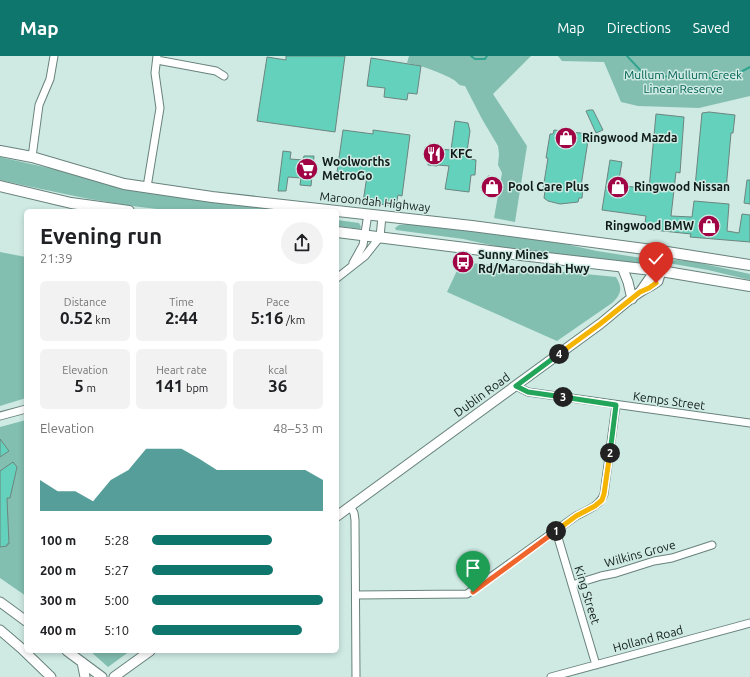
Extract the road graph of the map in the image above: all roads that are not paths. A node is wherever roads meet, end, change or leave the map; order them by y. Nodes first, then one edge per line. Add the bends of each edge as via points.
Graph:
1 (54, 56) edge
2 (157, 58) edge
3 (224, 76) dead end
4 (0, 151) edge
5 (32, 157) junction
6 (0, 186) edge
7 (147, 188) junction
8 (114, 209) edge
9 (322, 209) edge
10 (339, 211) edge
11 (368, 214) junction
12 (382, 216) junction
13 (339, 232) edge
14 (365, 235) junction
15 (380, 237) junction
16 (667, 252) junction
17 (352, 265) junction
18 (750, 265) edge
19 (622, 267) junction
20 (658, 271) junction
21 (339, 276) edge
22 (750, 286) edge
23 (632, 299) junction
24 (516, 386) junction
25 (616, 405) junction
26 (24, 410) edge
27 (0, 416) edge
28 (750, 423) edge
29 (350, 506) junction
30 (339, 514) edge
31 (556, 532) junction
32 (712, 545) dead end
33 (572, 585) junction
34 (356, 595) junction
35 (0, 602) edge
36 (24, 620) edge
37 (750, 623) edge
38 (0, 630) edge
39 (24, 651) edge
40 (26, 653) edge
41 (70, 653) edge
42 (147, 653) edge
43 (82, 662) junction
44 (596, 665) junction
45 (51, 677) edge
46 (85, 677) edge
47 (102, 677) edge
48 (114, 677) edge
49 (356, 677) edge
50 (551, 677) edge

1 - 5 street via 50,79 39,105
2 - 3 street via 216,71
2 - 7 street via 155,74 160,108
4 - 5 highway, Maroondah Highway
5 - 7 highway, Maroondah Highway via 101,178
6 - 8 highway via 71,203
7 - 9 highway, Maroondah Highway
10 - 11 highway, Maroondah Highway
11 - 12 highway, Maroondah Highway
11 - 14 street
12 - 15 street
12 - 16 highway, Maroondah Highway
13 - 14 highway
14 - 15 highway
14 - 17 street via 362,249
15 - 17 street via 365,256
15 - 19 highway
16 - 18 highway, Maroondah Highway
16 - 20 main road, Dublin Road
17 - 21 street
19 - 20 highway
19 - 23 main road
20 - 22 highway
20 - 23 main road, Dublin Road
23 - 24 main road, Dublin Road
24 - 25 street, Kemps Street via 528,392
24 - 29 main road, Dublin Road
25 - 28 street, Kemps Street
25 - 31 street via 602,500
26 - 27 street
29 - 30 main road, Dublin Road
29 - 34 street via 356,520
31 - 33 street, King Street
31 - 34 street via 467,594
32 - 33 street, Wilkins Grove
33 - 44 street, King Street
34 - 49 street
35 - 36 main road
37 - 44 street, Holland Road
38 - 39 main road
40 - 45 main road
41 - 43 main road
42 - 48 main road
43 - 46 main road
43 - 47 main road
44 - 50 street, Holland Road

